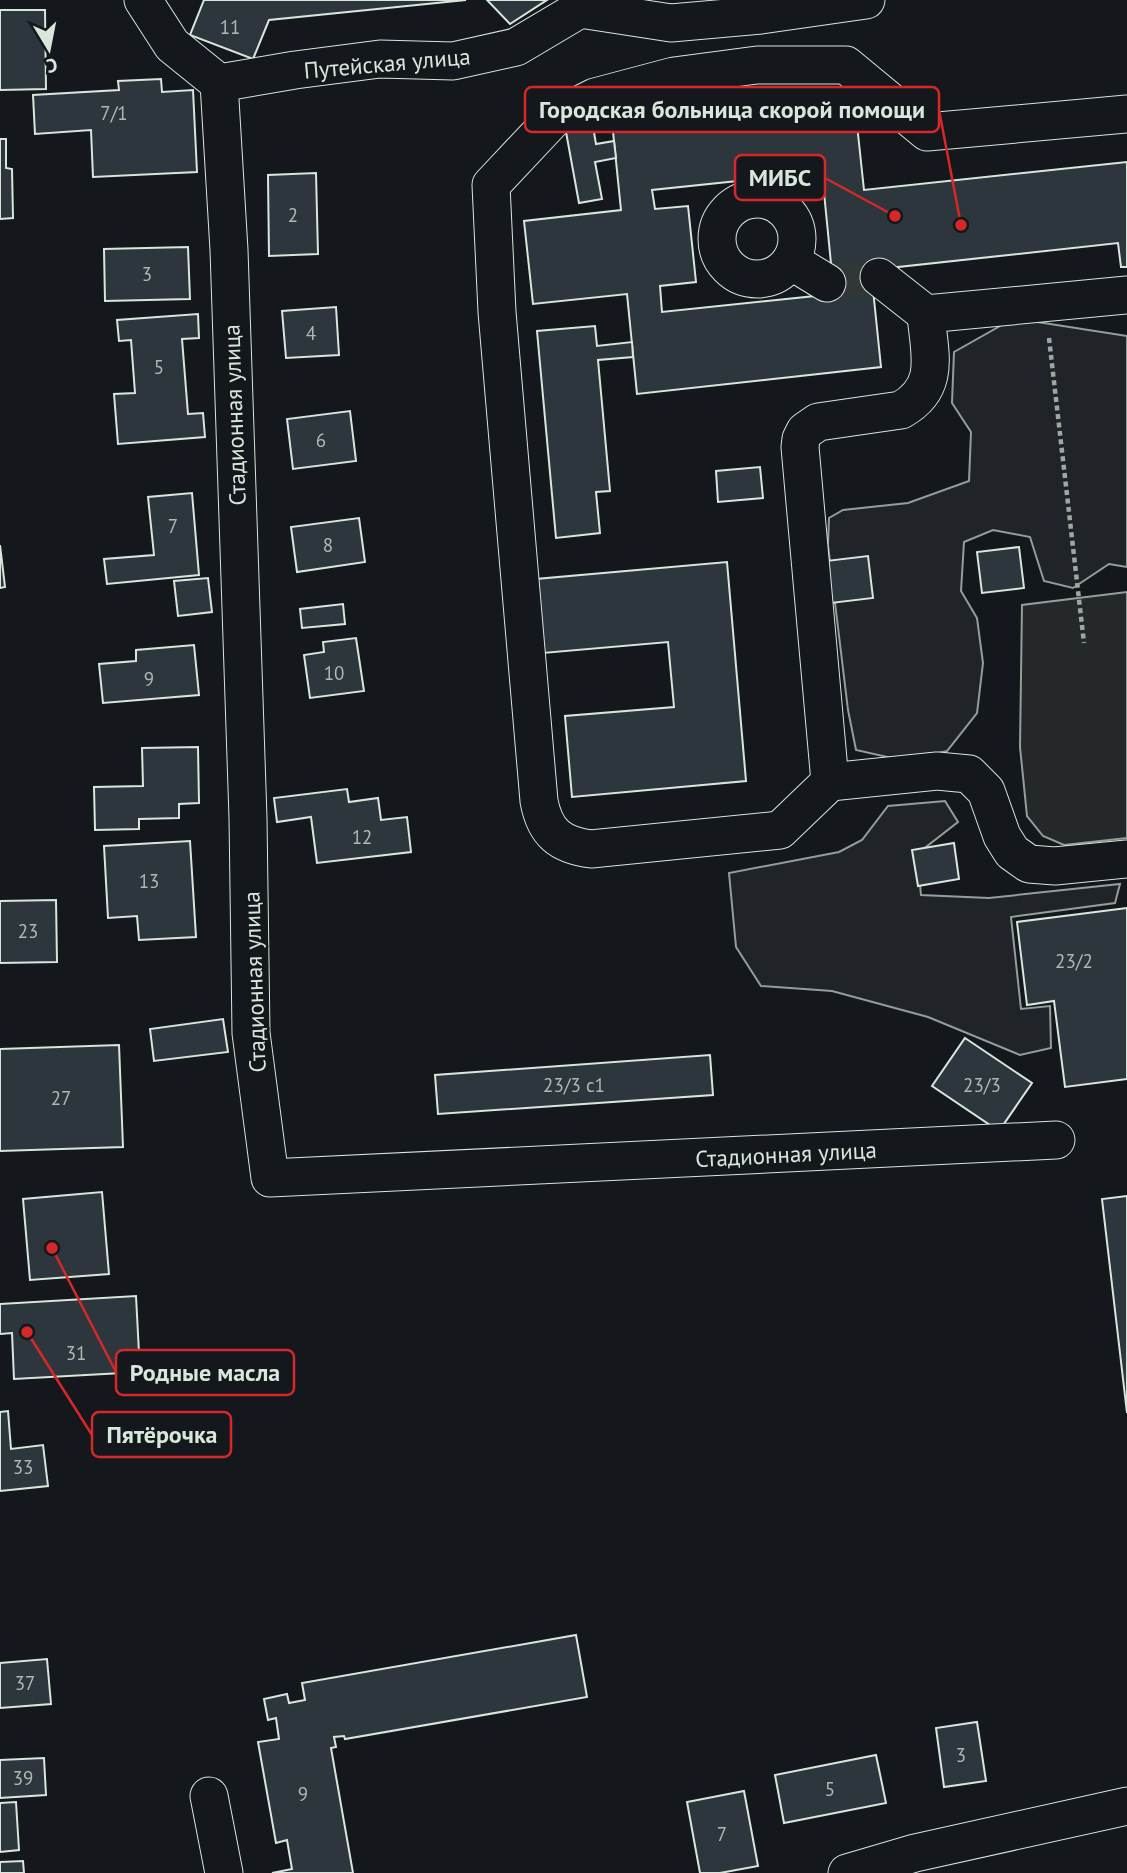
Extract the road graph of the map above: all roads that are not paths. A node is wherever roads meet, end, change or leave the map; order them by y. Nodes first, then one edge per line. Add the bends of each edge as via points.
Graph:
1 (144, 0) edge
2 (866, 0) edge
3 (219, 83) junction
4 (1127, 114) edge
5 (791, 261) dead end
6 (879, 277) tunnel mouth
7 (827, 283) tunnel mouth
8 (1127, 295) edge
9 (926, 314) junction
10 (830, 782) junction
11 (1127, 859) edge
12 (1056, 1140) dead end
13 (209, 1796) dead end
14 (1127, 1806) edge
15 (224, 1873) edge
16 (847, 1873) edge

1 - 3 street via 172,46
2 - 3 street, Путейская улица via 671,23 580,9 516,47 453,61 380,59
3 - 12 street, Стадионная улица via 248,804 251,1033 270,1178
4 - 10 street via 927,132 846,65 757,65 674,76 595,97 555,117 491,185 497,312 542,817 561,841 591,849 780,830
5 - 7 street
6 - 9 street
8 - 9 street
9 - 10 street via 930,368 923,394 901,410 818,422 801,439
10 - 11 street via 937,771 969,774 986,790 1012,852 1029,864
13 - 15 street
14 - 16 street via 915,1853

